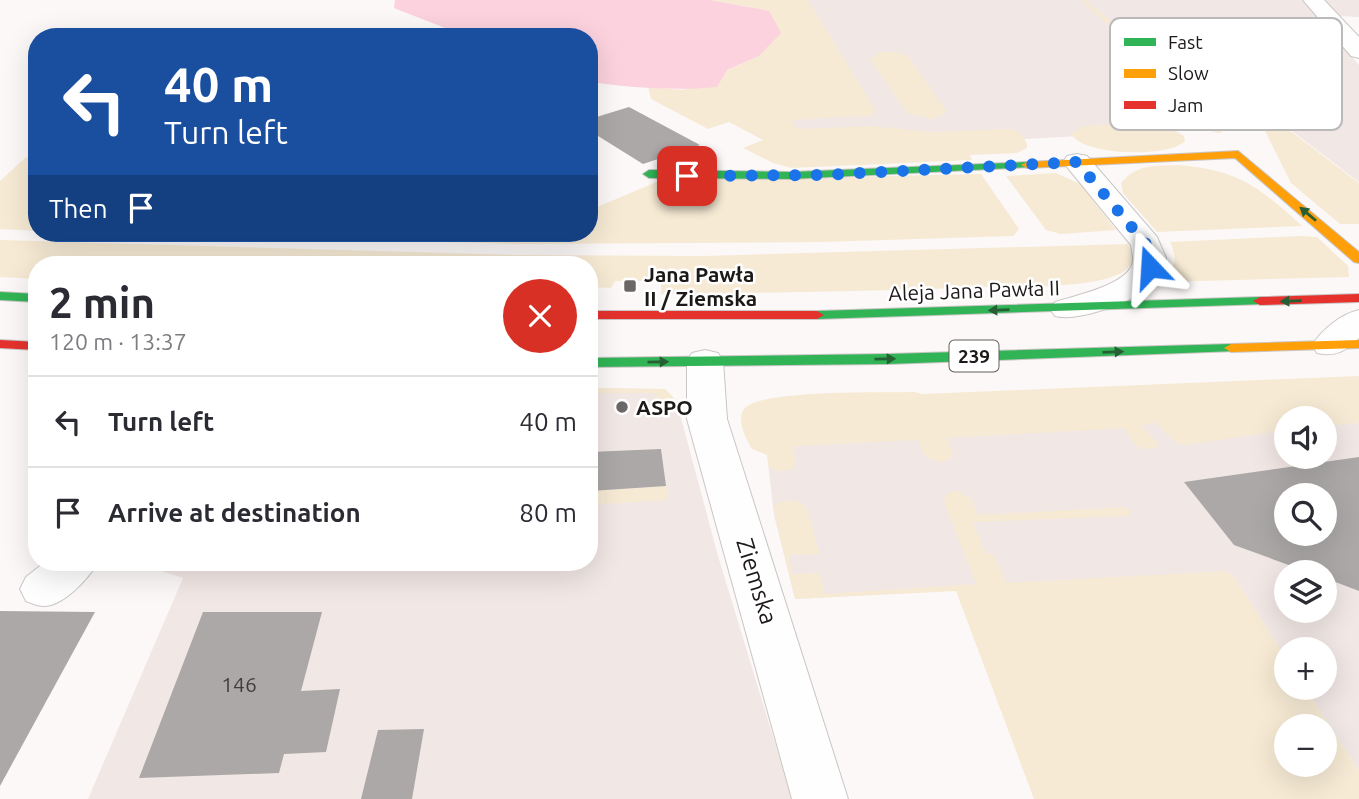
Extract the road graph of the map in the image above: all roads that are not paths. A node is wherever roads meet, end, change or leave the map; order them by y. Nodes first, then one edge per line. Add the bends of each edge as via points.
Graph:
1 (1313, 0) edge
2 (1329, 18) edge
3 (1342, 32) edge
4 (1359, 51) edge
5 (1077, 162) junction
6 (649, 174) dead end
7 (1357, 254) edge
8 (0, 296) edge
9 (28, 298) edge
10 (1359, 298) edge
11 (1067, 309) junction
12 (598, 316) edge
13 (1359, 320) edge
14 (0, 344) edge
15 (1344, 344) edge
16 (28, 346) edge
17 (705, 361) junction
18 (598, 363) edge
19 (820, 799) edge

1 - 2 street
3 - 4 street
5 - 6 main road via 789,176
7 -> 5 main road via 1238,154
5 - 11 street via 1152,255 1142,278
8 - 9 main road
10 -> 11 main road, Aleja Jana Pawła II / 239
11 -> 12 main road, Aleja Jana Pawła II / 239
13 - 15 street
14 - 16 main road
17 -> 15 main road, 239
18 -> 17 main road, 239
17 - 19 street, Ziemska via 708,419

